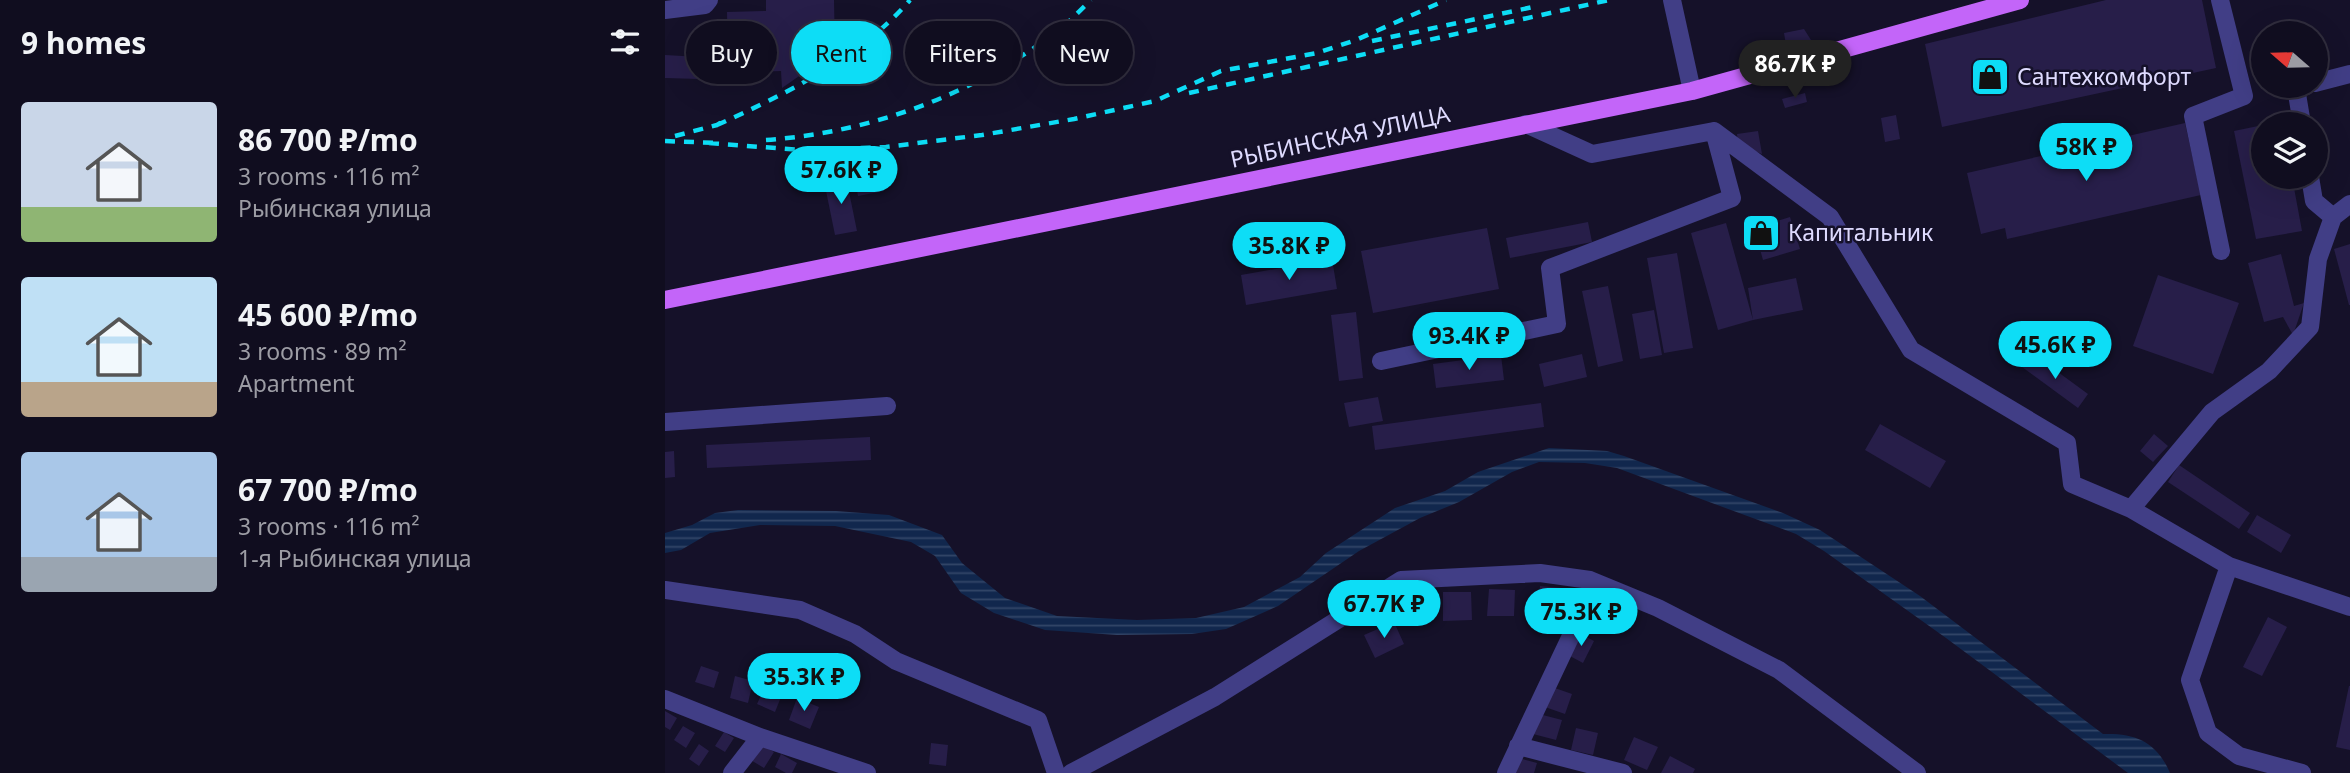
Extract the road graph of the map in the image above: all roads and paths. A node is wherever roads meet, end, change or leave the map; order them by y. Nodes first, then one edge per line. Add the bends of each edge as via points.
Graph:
1 (709, 0) edge
2 (1672, 0) edge
3 (2020, 0) edge
4 (2220, 0) edge
5 (665, 10) edge
6 (2350, 74) edge
7 (2328, 80) edge
8 (1692, 90) junction
9 (1526, 124) junction
10 (1714, 131) junction
11 (2312, 189) edge
12 (2350, 204) edge
13 (2333, 217) junction
14 (2221, 251) dead end
15 (665, 300) edge
16 (1381, 361) dead end
17 (887, 406) dead end
18 (665, 422) edge
19 (2131, 509) junction
20 (2229, 566) junction
21 (1596, 583) junction
22 (665, 590) edge
23 (2350, 607) edge
24 (665, 699) edge
25 (760, 737) junction
26 (1518, 746) junction
27 (831, 767) edge
28 (732, 773) edge
29 (867, 773) edge
30 (1056, 773) edge
31 (1071, 773) edge
32 (1506, 773) edge
33 (1623, 773) edge
34 (1917, 773) edge
35 (2302, 773) edge

1 - 5 street via 705,5
2 - 8 street
3 - 8 main road, РЫБИНСКАЯ УЛИЦА
4 - 14 street via 2244,96 2193,116
6 - 7 street
8 - 9 main road, РЫБИНСКАЯ УЛИЦА
9 - 10 street via 1592,154
9 - 15 main road, РЫБИНСКАЯ УЛИЦА
10 - 16 street via 1732,198 1550,268 1557,324
10 - 19 street via 1830,217 1911,350 2067,443 2073,484
11 - 13 street via 2314,201
12 - 13 street
13 - 19 street via 2318,259 2310,327 2270,371 2212,412
17 - 18 street
19 - 20 street
20 - 23 street
20 - 35 street via 2190,680 2208,733 2239,756
21 - 26 street
21 - 31 street via 1540,573 1401,580 1215,697
21 - 34 street via 1658,608 1779,670
22 - 30 street via 800,610 855,634 896,661 1038,720
24 - 25 street
25 - 27 street
25 - 28 street
26 - 32 street
26 - 33 street
27 - 29 street

